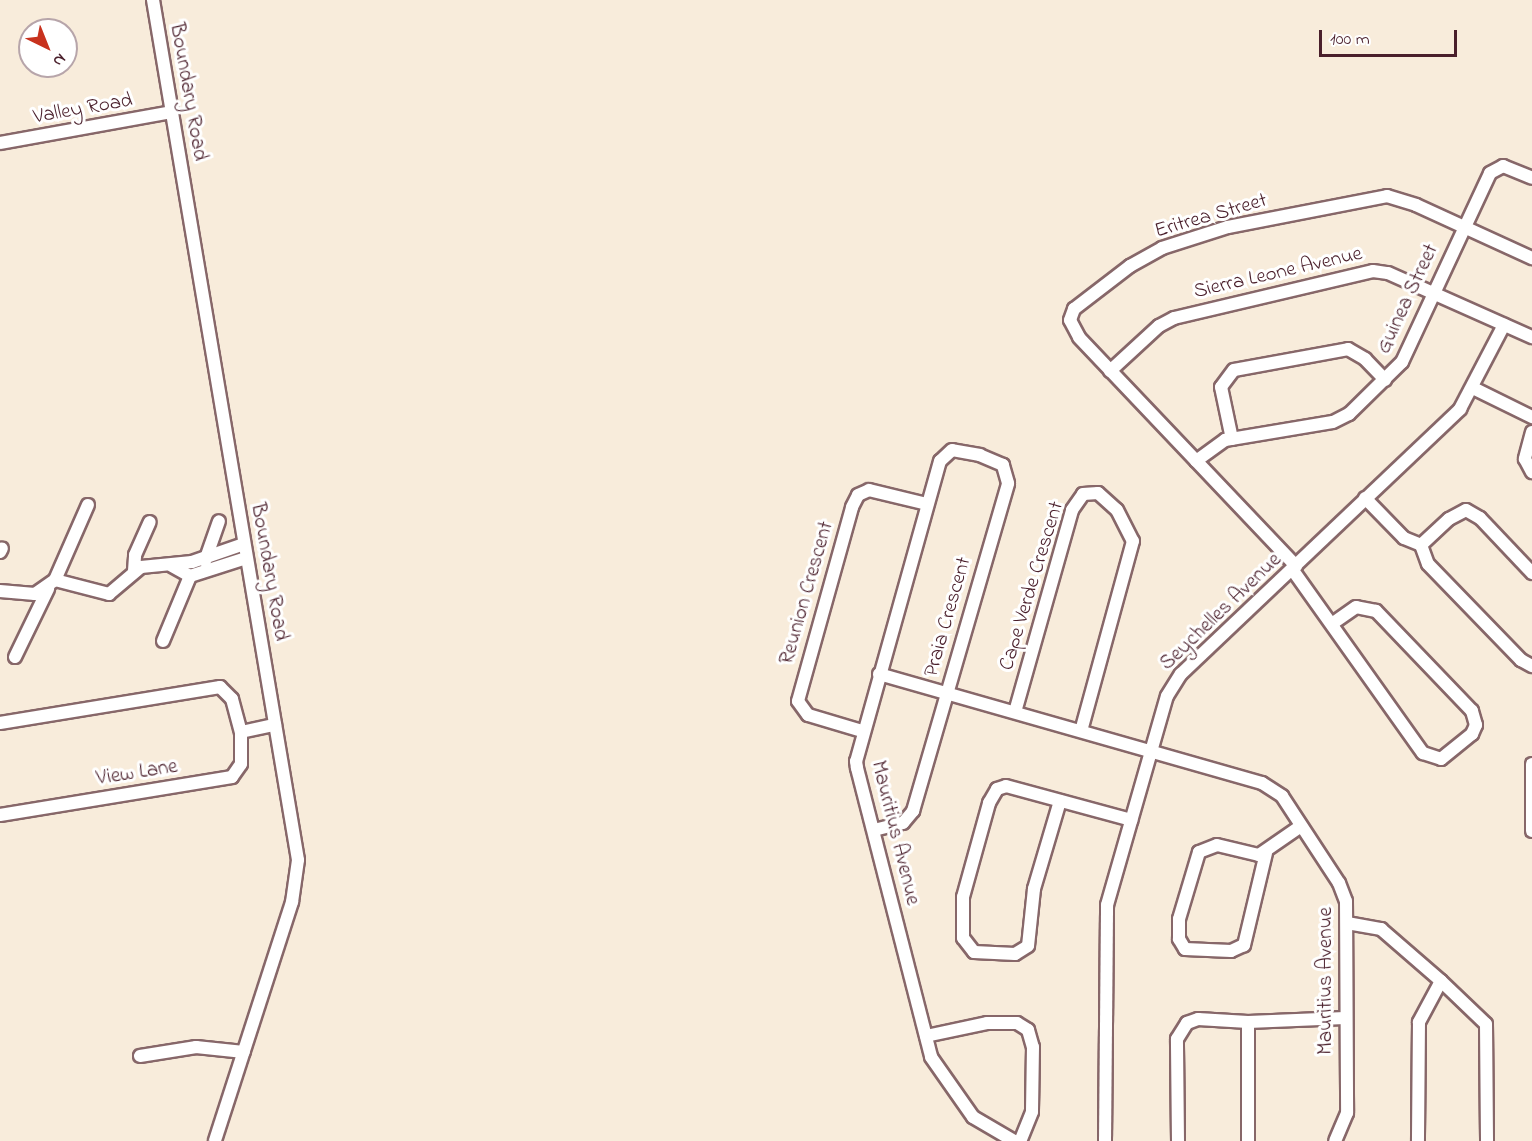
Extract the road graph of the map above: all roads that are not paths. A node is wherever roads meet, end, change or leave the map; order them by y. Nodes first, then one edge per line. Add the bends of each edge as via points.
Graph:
1 (153, 0) edge
2 (172, 112) junction
3 (0, 143) edge
4 (1532, 178) edge
5 (1463, 227) junction
6 (1532, 258) edge
7 (1434, 293) junction
8 (1504, 325) junction
9 (1532, 338) edge
10 (1110, 370) junction
11 (1385, 380) junction
12 (1473, 388) junction
13 (1532, 417) edge
14 (1532, 432) edge
15 (1232, 439) junction
16 (1196, 461) junction
17 (938, 468) joint
18 (1532, 472) edge
19 (1365, 498) junction
20 (927, 504) junction
21 (88, 505) dead end
22 (219, 521) dead end
23 (150, 522) dead end
24 (244, 544) junction
25 (1421, 545) junction
26 (246, 558) junction
27 (205, 562) junction
28 (172, 566) junction
29 (1294, 567) junction
30 (134, 571) junction
31 (1532, 573) edge
32 (190, 576) junction
33 (51, 584) junction
34 (0, 591) edge
35 (1332, 624) junction
36 (163, 641) dead end
37 (15, 657) dead end
38 (1532, 666) edge
39 (879, 674) junction
40 (946, 692) junction
41 (1016, 712) junction
42 (0, 723) edge
43 (275, 725) junction
44 (862, 731) junction
45 (1080, 731) junction
46 (241, 732) junction
47 (1151, 752) junction
48 (1532, 764) edge
49 (1060, 801) junction
50 (0, 815) edge
51 (1131, 819) junction
52 (1301, 826) junction
53 (873, 830) junction
54 (1532, 831) edge
55 (1266, 853) junction
56 (1347, 923) junction
57 (1441, 981) junction
58 (1345, 1018) junction
59 (1248, 1022) junction
60 (926, 1036) junction
61 (244, 1052) junction
62 (140, 1056) dead end
63 (215, 1141) edge
64 (1014, 1141) edge
65 (1020, 1141) edge
66 (1106, 1141) edge
67 (1178, 1141) edge
68 (1248, 1141) edge
69 (1335, 1141) edge
70 (1418, 1141) edge
71 (1487, 1141) edge

1 - 2 street, Boundary Road
2 - 3 street, Valley Road
2 - 24 street, Boundary Road
4 - 5 street, Guinea Street via 1503,166 1494,170
5 - 6 street
5 - 7 street, Guinea Street
5 - 10 street, Eritrea Street via 1401,198 1387,196 1228,227 1162,248 1089,295 1070,316 1074,330
7 - 8 street, Sierra Leone Avenue
7 - 10 street, Sierra Leone Avenue via 1373,271 1224,304 1165,322
7 - 11 street, Guinea Street via 1402,362
8 - 9 street, Sierra Leone Avenue
8 - 12 street, Seychelles Avenue
10 - 16 street, Eritrea Street
11 - 15 street, Guinea Street via 1340,420
11 - 15 street via 1360,354 1348,349 1234,370 1221,387
12 - 13 street
12 - 19 street, Seychelles Avenue via 1460,410
14 - 18 street via 1524,459
15 - 16 street, Guinea Street via 1212,446
16 - 29 street, Eritrea Street
17 - 20 street, Mauritius Avenue
17 - 40 street, Praia Crescent via 945,454 961,450 996,460 1006,468 1009,478
19 - 25 street via 1404,538
19 - 29 street, Seychelles Avenue
20 - 39 street, Mauritius Avenue
20 - 44 street, Reunion Crescent via 869,490 858,495 852,507 798,700 808,715
21 - 33 street
22 - 27 street
23 - 30 street via 135,555
24 - 26 street, Boundary Road
24 - 27 street
25 - 31 street via 1449,519 1466,510 1480,518
25 - 38 street via 1428,564 1521,660
26 - 27 street
26 - 43 street, Boundary Road
27 - 28 street
27 - 32 street
28 - 30 street via 146,566
28 - 32 street
29 - 35 street, Eritrea Street
29 - 47 street, Seychelles Avenue via 1173,684
30 - 33 street via 109,594
32 - 36 street
33 - 34 street via 35,594
33 - 37 street
35 - 35 street, Eritrea Street via 1356,607 1376,611 1472,711 1476,725 1472,734 1445,758 1429,758
39 - 40 street, Mauritius Avenue
39 - 44 street, Mauritius Avenue
40 - 41 street, Mauritius Avenue
40 - 53 street, Praia Crescent via 911,815 899,825
41 - 45 street, Mauritius Avenue
41 - 45 street, Cape Verde Crescent via 1074,504 1083,494 1098,493 1117,510 1133,541
42 - 46 street, View Lane via 220,687 232,699
43 - 46 street
43 - 61 street, Boundary Road via 298,876
44 - 53 street, Mauritius Avenue via 856,761
45 - 47 street, Mauritius Avenue
46 - 50 street, View Lane via 241,764 232,777
47 - 51 street, Seychelles Avenue
47 - 52 street, Mauritius Avenue via 1268,785 1282,796
48 - 54 street
49 - 49 street via 1034,889 1028,946 1015,954 974,952 963,938 963,897 992,796 1006,786
49 - 51 street
51 - 66 street, Seychelles Avenue via 1106,917
52 - 55 street
52 - 56 street, Mauritius Avenue via 1339,883
53 - 60 street, Mauritius Avenue
55 - 55 street via 1253,855 1217,845 1199,852 1179,919 1179,939 1185,949 1231,951 1244,945
56 - 57 street via 1381,928
56 - 58 street, Mauritius Avenue
57 - 70 street via 1419,1022
57 - 71 street via 1486,1024
58 - 59 street
58 - 69 street, Mauritius Avenue via 1347,1113
59 - 67 street via 1194,1019 1180,1030
59 - 68 street
60 - 64 street, Mauritius Avenue via 934,1063 970,1114
60 - 65 street via 987,1023 1017,1023 1028,1030 1033,1047 1032,1112
61 - 62 street via 196,1047
61 - 63 street, Boundary Road

